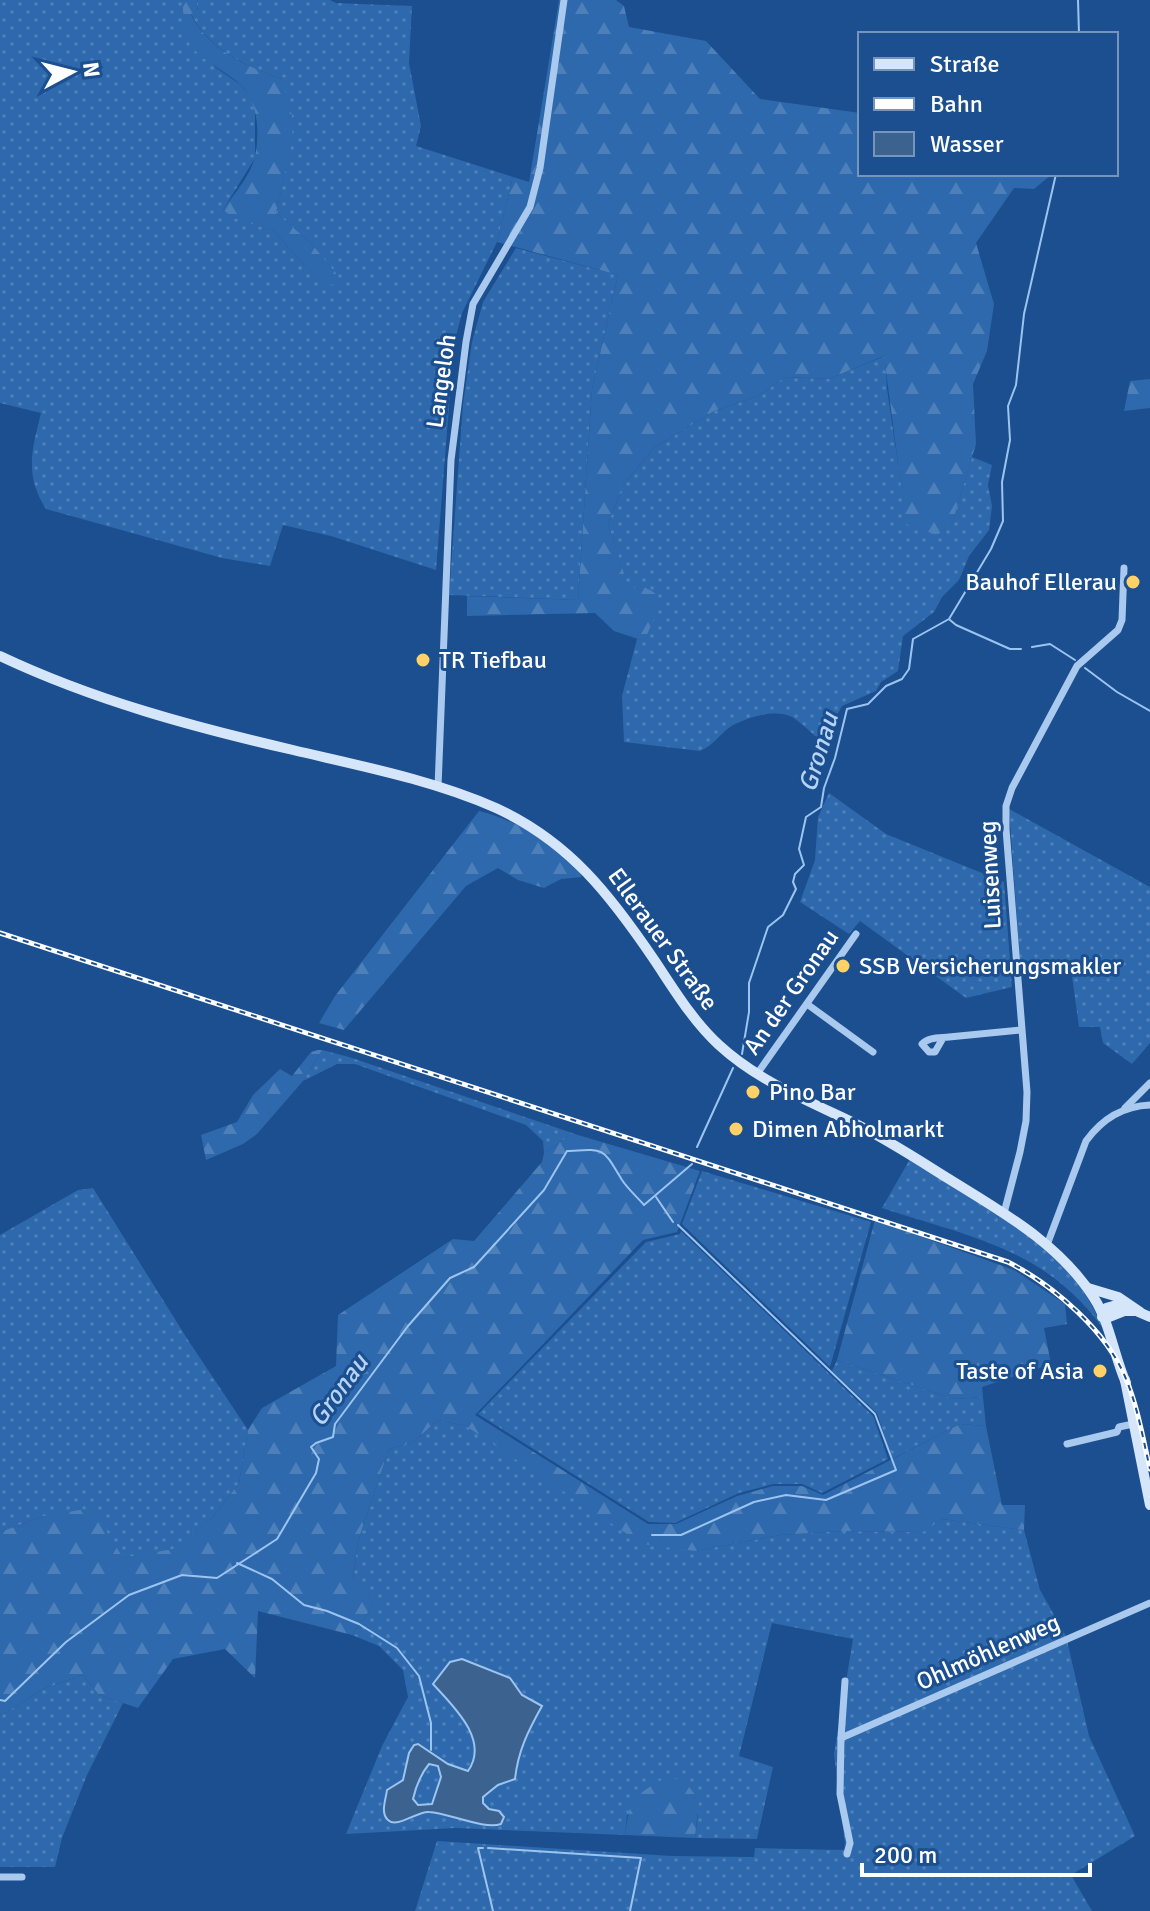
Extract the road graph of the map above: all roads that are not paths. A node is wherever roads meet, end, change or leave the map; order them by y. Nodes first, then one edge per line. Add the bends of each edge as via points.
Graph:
1 (564, 0) edge
2 (1124, 568) dead end
3 (0, 656) edge
4 (438, 787) junction
5 (856, 934) dead end
6 (807, 1004) junction
7 (1020, 1030) junction
8 (943, 1038) dead end
9 (873, 1052) dead end
10 (757, 1074) junction
11 (1150, 1083) edge
12 (1150, 1105) edge
13 (1125, 1108) junction
14 (1004, 1213) junction
15 (1047, 1245) junction
16 (1087, 1288) junction
17 (1104, 1313) junction
18 (1145, 1314) edge
19 (1133, 1424) junction
20 (1067, 1444) dead end
21 (1150, 1505) edge
22 (1150, 1603) edge
23 (845, 1681) dead end
24 (841, 1738) junction
25 (847, 1854) dead end
26 (0, 1877) edge
27 (22, 1877) dead end

1 - 4 street, Langeloh via 530,207 473,304 466,342 451,460
2 - 7 street, Luisenweg via 1118,630 1077,666 1006,806
3 - 4 main road, Ellerauer Straße via 184,723
4 - 10 main road, Ellerauer Straße via 525,823 584,867 625,916 690,1014 717,1044
5 - 6 street, An der Gronau
6 - 9 street
6 - 10 street, An der Gronau
7 - 8 street
7 - 14 street, Luisenweg via 1026,1121
10 - 14 main road, Ellerauer Straße via 859,1126
11 - 13 street
12 - 13 street
13 - 15 street via 1086,1141
14 - 15 main road, Ellerauer Straße
15 - 16 main road, Ellerauer Straße
16 - 17 main road, Ellerauer Straße
16 - 18 main road via 1118,1297
17 - 18 main road via 1120,1304
17 - 19 main road, Ellerauer Straße
19 - 20 street
19 - 21 main road, Ellerauer Straße
22 - 24 street, Ohlmöhlenweg
23 - 24 street
24 - 25 street
26 - 27 street

